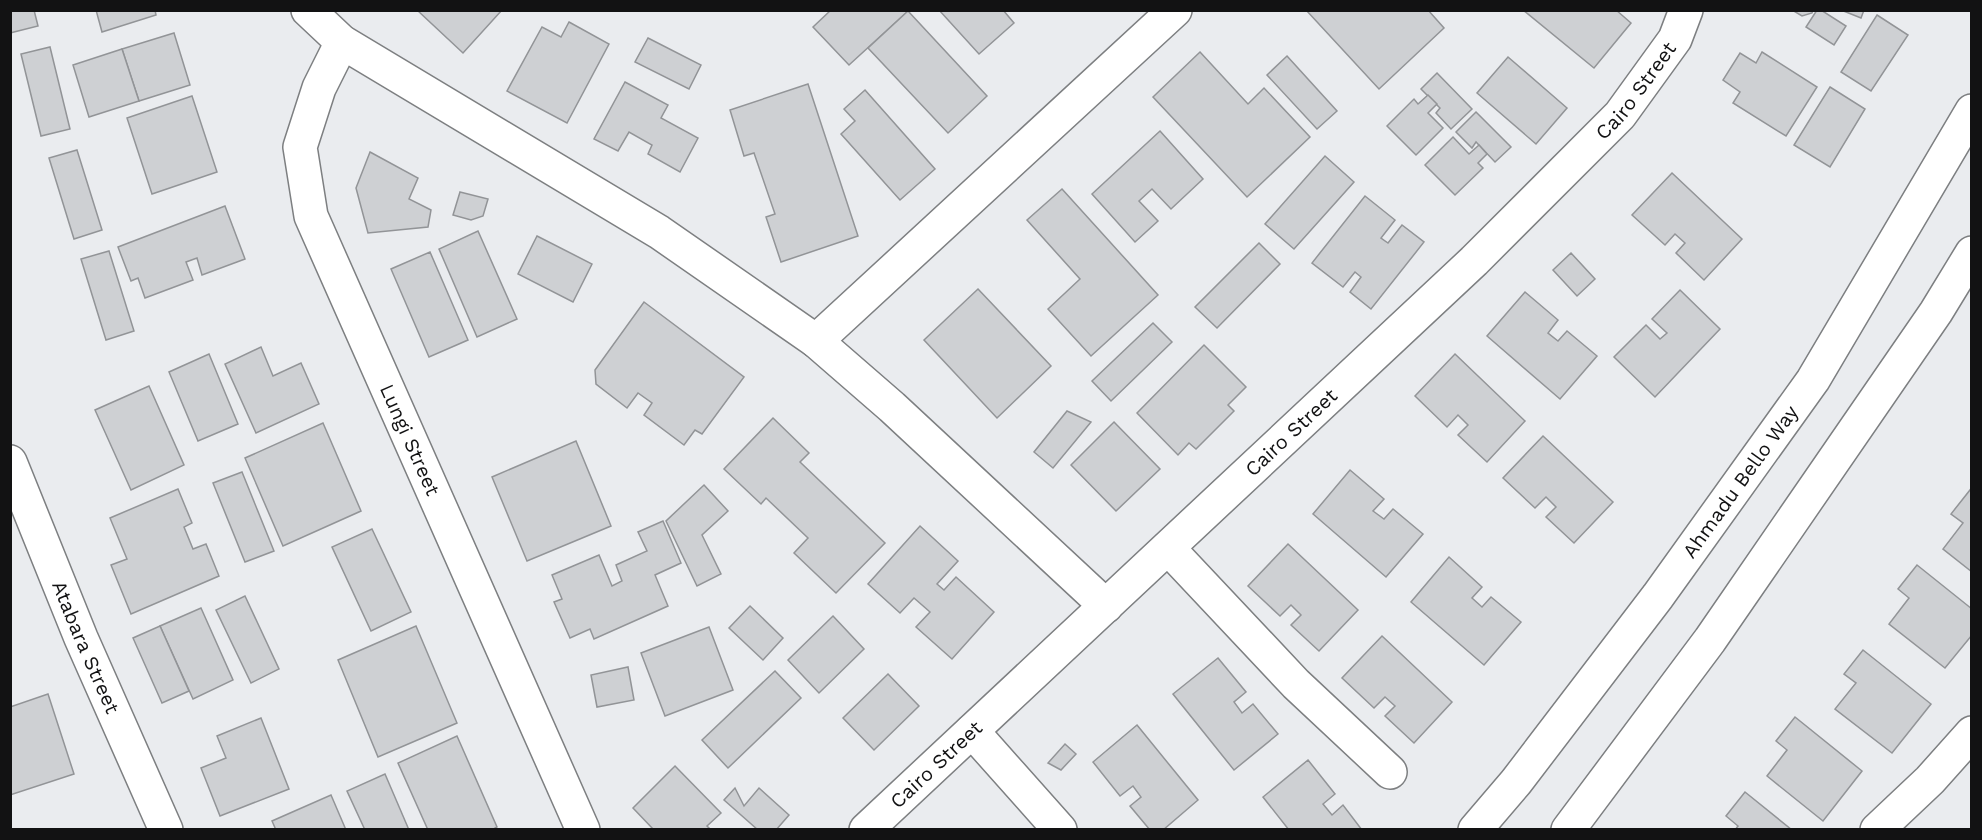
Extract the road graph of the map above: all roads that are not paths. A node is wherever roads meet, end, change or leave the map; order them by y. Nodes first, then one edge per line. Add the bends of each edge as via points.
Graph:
1 (308, 10) edge
2 (1175, 10) edge
3 (1686, 10) edge
4 (342, 42) junction
5 (1971, 111) edge
6 (1971, 253) edge
7 (816, 341) junction
8 (10, 462) edge
9 (1168, 548) junction
10 (1106, 606) junction
11 (972, 731) junction
12 (1971, 733) edge
13 (1390, 772) dead end
14 (166, 830) edge
15 (583, 830) edge
16 (866, 830) edge
17 (1060, 830) edge
18 (1475, 830) edge
19 (1568, 830) edge
20 (1877, 830) edge

1 - 4 street
2 - 7 street
3 - 9 street, Cairo Street via 1675,39 1620,115 1474,261
4 - 7 street via 658,232
4 - 15 street, Lungi Street via 319,88 300,147 311,216
5 - 18 street, Ahmadu Bello Way via 1813,380 1658,596
6 - 19 street via 1936,312 1710,640
7 - 10 street
8 - 14 street, Atabara Street via 81,638
9 - 10 street, Cairo Street
9 - 13 street via 1296,684
10 - 11 street, Cairo Street
11 - 16 street, Cairo Street
11 - 17 street
12 - 20 street via 1930,780

